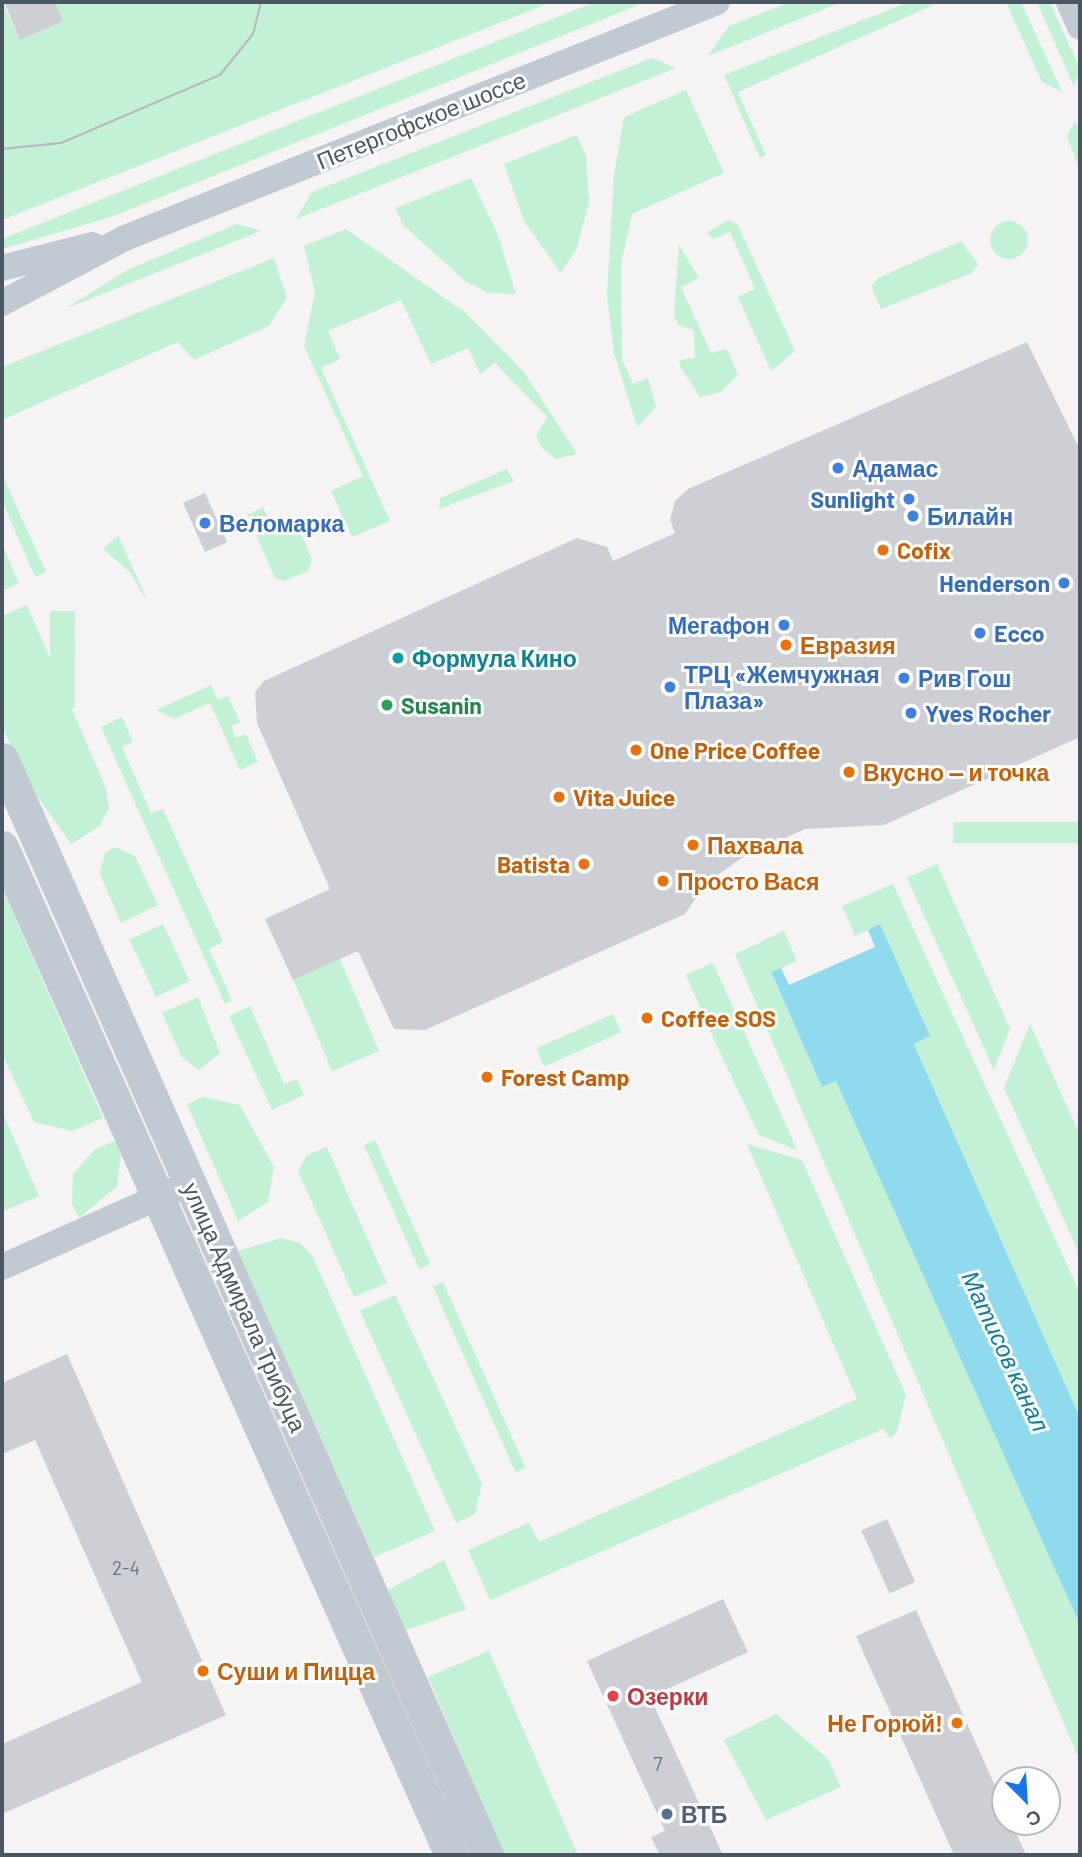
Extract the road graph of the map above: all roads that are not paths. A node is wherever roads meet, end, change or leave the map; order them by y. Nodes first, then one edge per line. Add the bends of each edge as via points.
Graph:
1 (717, 2) edge
2 (1069, 2) edge
3 (1080, 27) edge
4 (125, 238) junction
5 (2, 268) edge
6 (2, 303) edge
7 (2, 759) edge
8 (2, 847) edge
9 (190, 1183) junction
10 (158, 1197) junction
11 (2, 1267) edge
12 (451, 1855) edge
13 (487, 1855) edge

1 - 4 street, Петергофское шоссе
2 - 3 street
4 - 5 street, Петергофское шоссе
4 - 6 street, Петергофское шоссе
7 - 9 street, улица Адмирала Трибуца
8 - 10 street, улица Адмирала Трибуца
9 - 10 street
9 - 13 street, улица Адмирала Трибуца
10 - 11 street
10 - 12 street, улица Адмирала Трибуца

